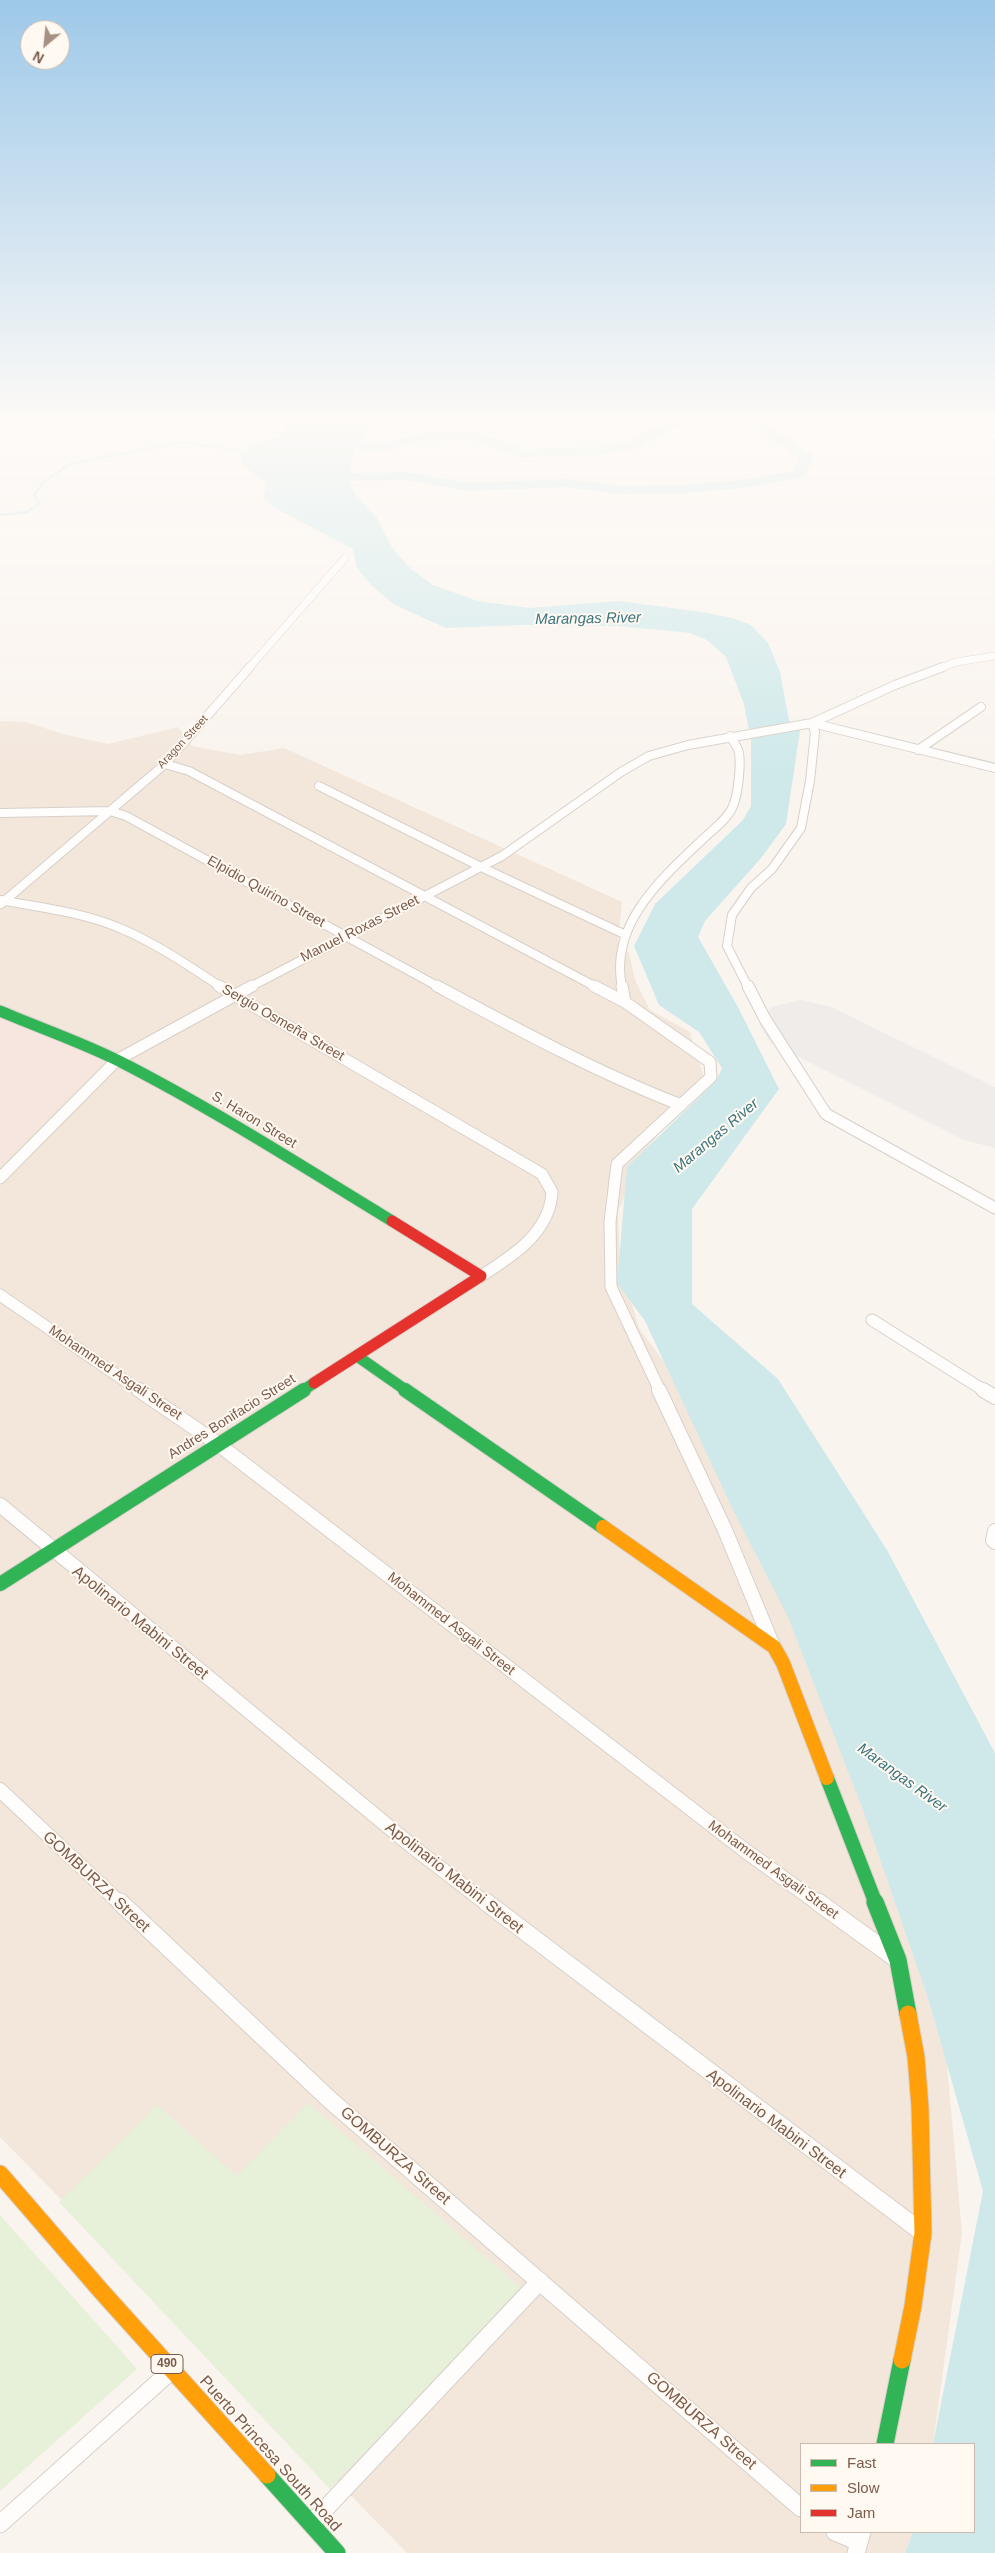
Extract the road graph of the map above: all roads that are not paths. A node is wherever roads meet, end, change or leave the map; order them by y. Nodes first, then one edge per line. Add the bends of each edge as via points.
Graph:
1 (345, 558) dead end
2 (995, 656) edge
3 (981, 707) dead end
4 (812, 723) junction
5 (730, 736) junction
6 (918, 750) junction
7 (165, 764) junction
8 (995, 768) edge
9 (319, 786) dead end
10 (110, 811) junction
11 (0, 813) edge
12 (481, 867) junction
13 (424, 897) junction
14 (1, 902) edge
15 (626, 935) junction
16 (346, 936) junction
17 (234, 995) junction
18 (625, 1002) junction
19 (0, 1010) edge
20 (116, 1060) junction
21 (681, 1105) junction
22 (0, 1178) edge
23 (995, 1208) edge
24 (481, 1276) junction
25 (0, 1294) edge
26 (872, 1320) dead end
27 (357, 1356) junction
28 (995, 1397) edge
29 (218, 1444) junction
30 (0, 1505) edge
31 (995, 1531) edge
32 (995, 1542) edge
33 (52, 1550) junction
34 (0, 1584) edge
35 (774, 1647) junction
36 (0, 1790) edge
37 (898, 1960) junction
38 (0, 2174) edge
39 (922, 2233) junction
40 (540, 2281) junction
41 (172, 2370) junction
42 (885, 2443) edge
43 (800, 2507) edge
44 (0, 2524) edge
45 (311, 2524) junction
46 (837, 2533) edge
47 (859, 2542) edge
48 (337, 2553) edge

1 - 7 street, Aragon Street
2 - 4 street via 956,662 894,685
3 - 6 street
4 - 5 street, Manuel Roxas Street
4 - 6 street
4 - 23 street via 815,732 811,771 801,828 772,869 751,888 732,915 727,946 766,1019 826,1114
5 - 12 street, Manuel Roxas Street via 649,756 621,772 513,849
5 - 15 street via 739,752 737,789 732,807 657,883 642,902
6 - 8 street
7 - 10 street, Aragon Street
7 - 13 street via 189,771
9 - 12 street
10 - 11 street, Elpidio Quirino Street
10 - 14 street, Aragon Street
10 - 16 street, Elpidio Quirino Street via 135,820
12 - 13 street, Manuel Roxas Street
12 - 15 street
13 - 16 street, Manuel Roxas Street
13 - 18 street
14 - 17 street, Sergio Osmeña Street via 81,915 122,929
15 - 18 street via 619,972
16 - 17 street, Manuel Roxas Street
16 - 21 street, Elpidio Quirino Street via 553,1049
17 - 20 street, Manuel Roxas Street
17 - 24 street, Sergio Osmeña Street via 542,1174 553,1190 552,1199 533,1239
18 - 21 street via 710,1062 711,1077
19 - 20 street, S. Haron Street
20 - 22 street, Manuel Roxas Street
20 - 24 street, S. Haron Street via 255,1137
21 - 35 street via 617,1164 610,1222 611,1287 725,1530
24 - 27 street, Andres Bonifacio Street
25 - 29 street, Mohammed Asgali Street
26 - 28 street
27 - 29 street, Andres Bonifacio Street
27 - 35 street
29 - 33 street, Andres Bonifacio Street
29 - 37 street, Mohammed Asgali Street via 743,1849
30 - 33 street, Apolinario Mabini Street
31 - 32 street via 992,1540
33 - 34 street, Andres Bonifacio Street
33 - 39 street, Apolinario Mabini Street via 413,1847
35 - 37 street
36 - 40 street, GOMBURZA Street via 330,2100
37 - 39 street via 916,2057
38 - 41 street, Puerto Princesa South Road / 490
39 - 42 street via 913,2306
40 - 43 street, GOMBURZA Street
40 - 45 street
41 - 44 street
41 - 45 street, Puerto Princesa South Road / 490
45 - 48 street, Puerto Princesa South Road / 490
46 - 47 street

